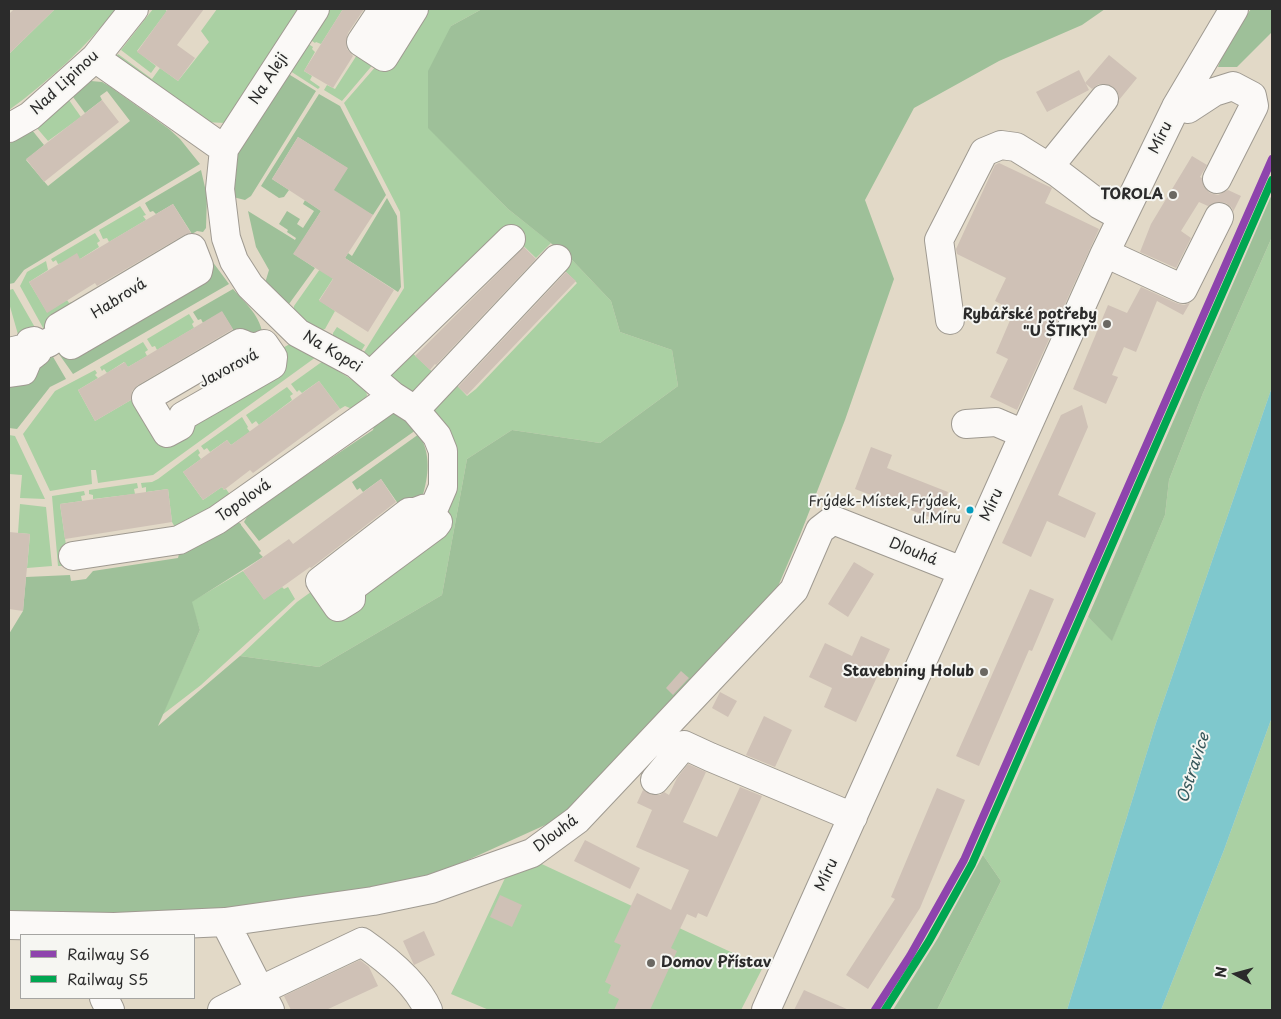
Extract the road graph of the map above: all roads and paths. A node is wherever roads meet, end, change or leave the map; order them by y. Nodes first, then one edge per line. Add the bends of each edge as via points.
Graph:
1 (134, 9) edge
2 (315, 9) edge
3 (383, 9) edge
4 (406, 9) edge
5 (414, 9) edge
6 (1234, 9) edge
7 (379, 52) dead end
8 (95, 58) junction
9 (1104, 99) dead end
10 (1176, 107) junction
11 (9, 128) edge
12 (224, 149) junction
13 (1049, 167) junction
14 (1217, 179) dead end
15 (1122, 217) junction
16 (1219, 217) dead end
17 (226, 238) junction
18 (511, 240) dead end
19 (1105, 253) junction
20 (557, 259) dead end
21 (950, 320) dead end
22 (298, 333) junction
23 (22, 346) edge
24 (9, 352) edge
25 (9, 374) edge
26 (370, 376) junction
27 (404, 403) junction
28 (160, 405) dead end
29 (966, 424) dead end
30 (1024, 434) junction
31 (77, 572) dead end
32 (962, 572) junction
33 (324, 582) dead end
34 (655, 780) dead end
35 (853, 817) junction
36 (225, 922) junction
37 (9, 925) edge
38 (265, 1000) edge
39 (222, 1010) edge
40 (428, 1010) edge
41 (766, 1010) edge

1 - 8 street, Nad Lipinou
2 - 12 street, Na Aleji
3 - 5 street via 362,42 384,57
4 - 7 street
6 - 10 street, Míru
8 - 11 street, Nad Lipinou via 30,116
8 - 12 street
9 - 13 street
10 - 14 street via 1188,109 1214,92 1233,86 1252,96 1254,106
10 - 15 street, Míru
12 - 17 street, Na Kopci via 220,189
13 - 15 street via 1100,206
13 - 21 street via 1016,147 1002,145 984,152 939,240
15 - 19 street, Míru
16 - 19 street via 1183,288
17 - 22 street, Na Kopci via 234,262 250,286
17 - 23 street, Habrová via 194,252 48,343
18 - 26 street
19 - 30 street, Míru
20 - 27 street, Topolová
22 - 26 street, Na Kopci via 356,364
22 - 28 street, Javorová
23 - 24 street, Habrová
23 - 25 street via 37,352 28,359 23,371
26 - 27 street, Na Kopci
27 - 31 street, Topolová via 368,414 217,520 189,535
27 - 33 street, Na Kopci via 437,436 443,451 443,488 431,516 420,520 408,519
29 - 30 street via 996,422
30 - 32 street, Míru
32 - 35 street, Míru
32 - 36 street, Dlouhá via 832,520 820,530 794,590 577,820 532,853 432,889 373,901
34 - 35 street via 684,745
35 - 41 street, Míru
36 - 37 street, Dlouhá via 114,927
36 - 38 street
38 - 39 street
38 - 40 street via 362,942 389,961 424,1000

